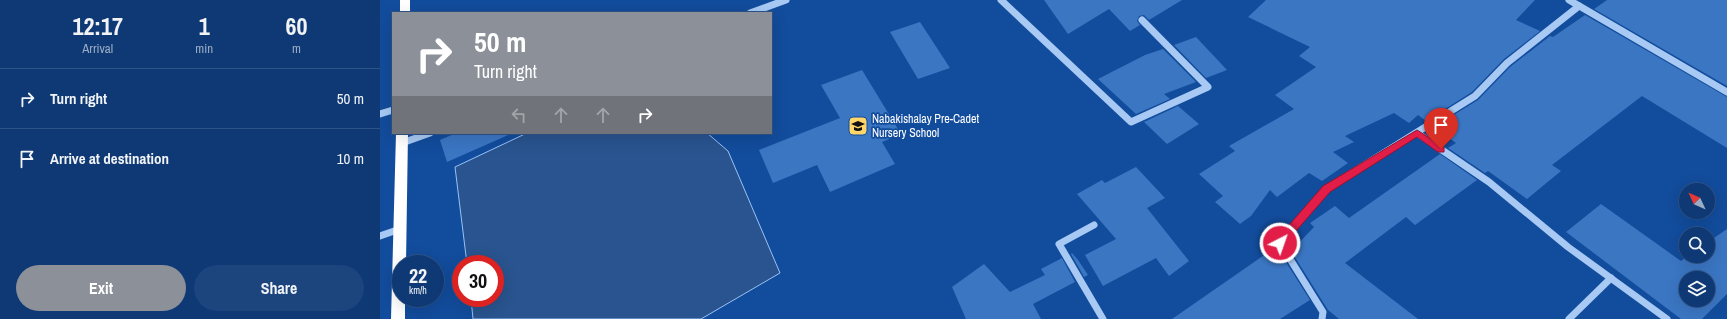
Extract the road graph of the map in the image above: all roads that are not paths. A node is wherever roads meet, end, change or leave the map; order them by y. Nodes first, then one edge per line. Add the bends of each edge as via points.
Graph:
1 (405, 0) edge
2 (786, 0) edge
3 (1001, 0) edge
4 (1569, 0) edge
5 (1579, 6) junction
6 (405, 12) edge
7 (753, 12) edge
8 (1142, 20) dead end
9 (1727, 92) edge
10 (392, 110) edge
11 (380, 114) edge
12 (1417, 133) junction
13 (424, 134) edge
14 (402, 138) edge
15 (1094, 226) dead end
16 (400, 229) junction
17 (380, 236) edge
18 (1612, 278) junction
19 (398, 319) edge
20 (1104, 319) edge
21 (1322, 319) edge
22 (1569, 319) edge
23 (1668, 319) edge

1 - 6 highway
2 - 7 street
3 - 8 street via 1131,122 1208,86
4 - 5 street
5 - 9 street
5 - 12 street via 1507,63 1474,96
10 - 11 street
12 - 18 street via 1489,182 1568,247
12 - 21 street via 1326,189 1280,243 1324,312
13 - 14 street
14 - 16 highway
15 - 20 street via 1059,244
16 - 17 street
16 - 19 highway
18 - 22 street
18 - 23 street

